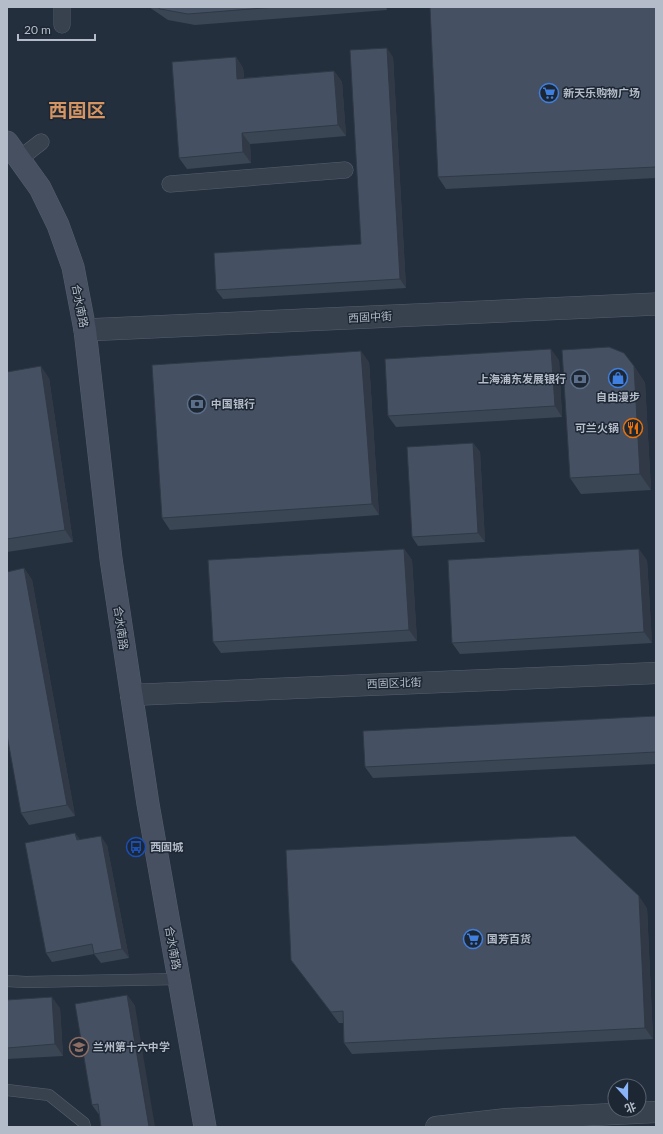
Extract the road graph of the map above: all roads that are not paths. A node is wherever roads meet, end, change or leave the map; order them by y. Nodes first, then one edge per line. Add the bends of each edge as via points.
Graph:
1 (62, 7) edge
2 (62, 25) dead end
3 (41, 142) dead end
4 (13, 150) edge
5 (345, 170) dead end
6 (170, 184) dead end
7 (656, 304) edge
8 (85, 330) junction
9 (656, 673) edge
10 (131, 695) junction
11 (179, 979) junction
12 (7, 981) edge
13 (7, 1090) edge
14 (656, 1112) edge
15 (656, 1117) edge
16 (85, 1127) edge
17 (205, 1127) edge
18 (436, 1127) edge

1 - 2 street
3 - 4 street
4 - 8 main road, 合水南路 via 40,188 58,225 73,267
5 - 6 street
7 - 8 street, 西固中街
8 - 10 main road, 合水南路 via 111,560
9 - 10 street, 西固区北街
10 - 11 main road, 合水南路
11 - 12 lane
11 - 17 main road, 合水南路
13 - 16 lane via 48,1095 84,1123
14 - 15 street
14 - 18 street via 507,1119

